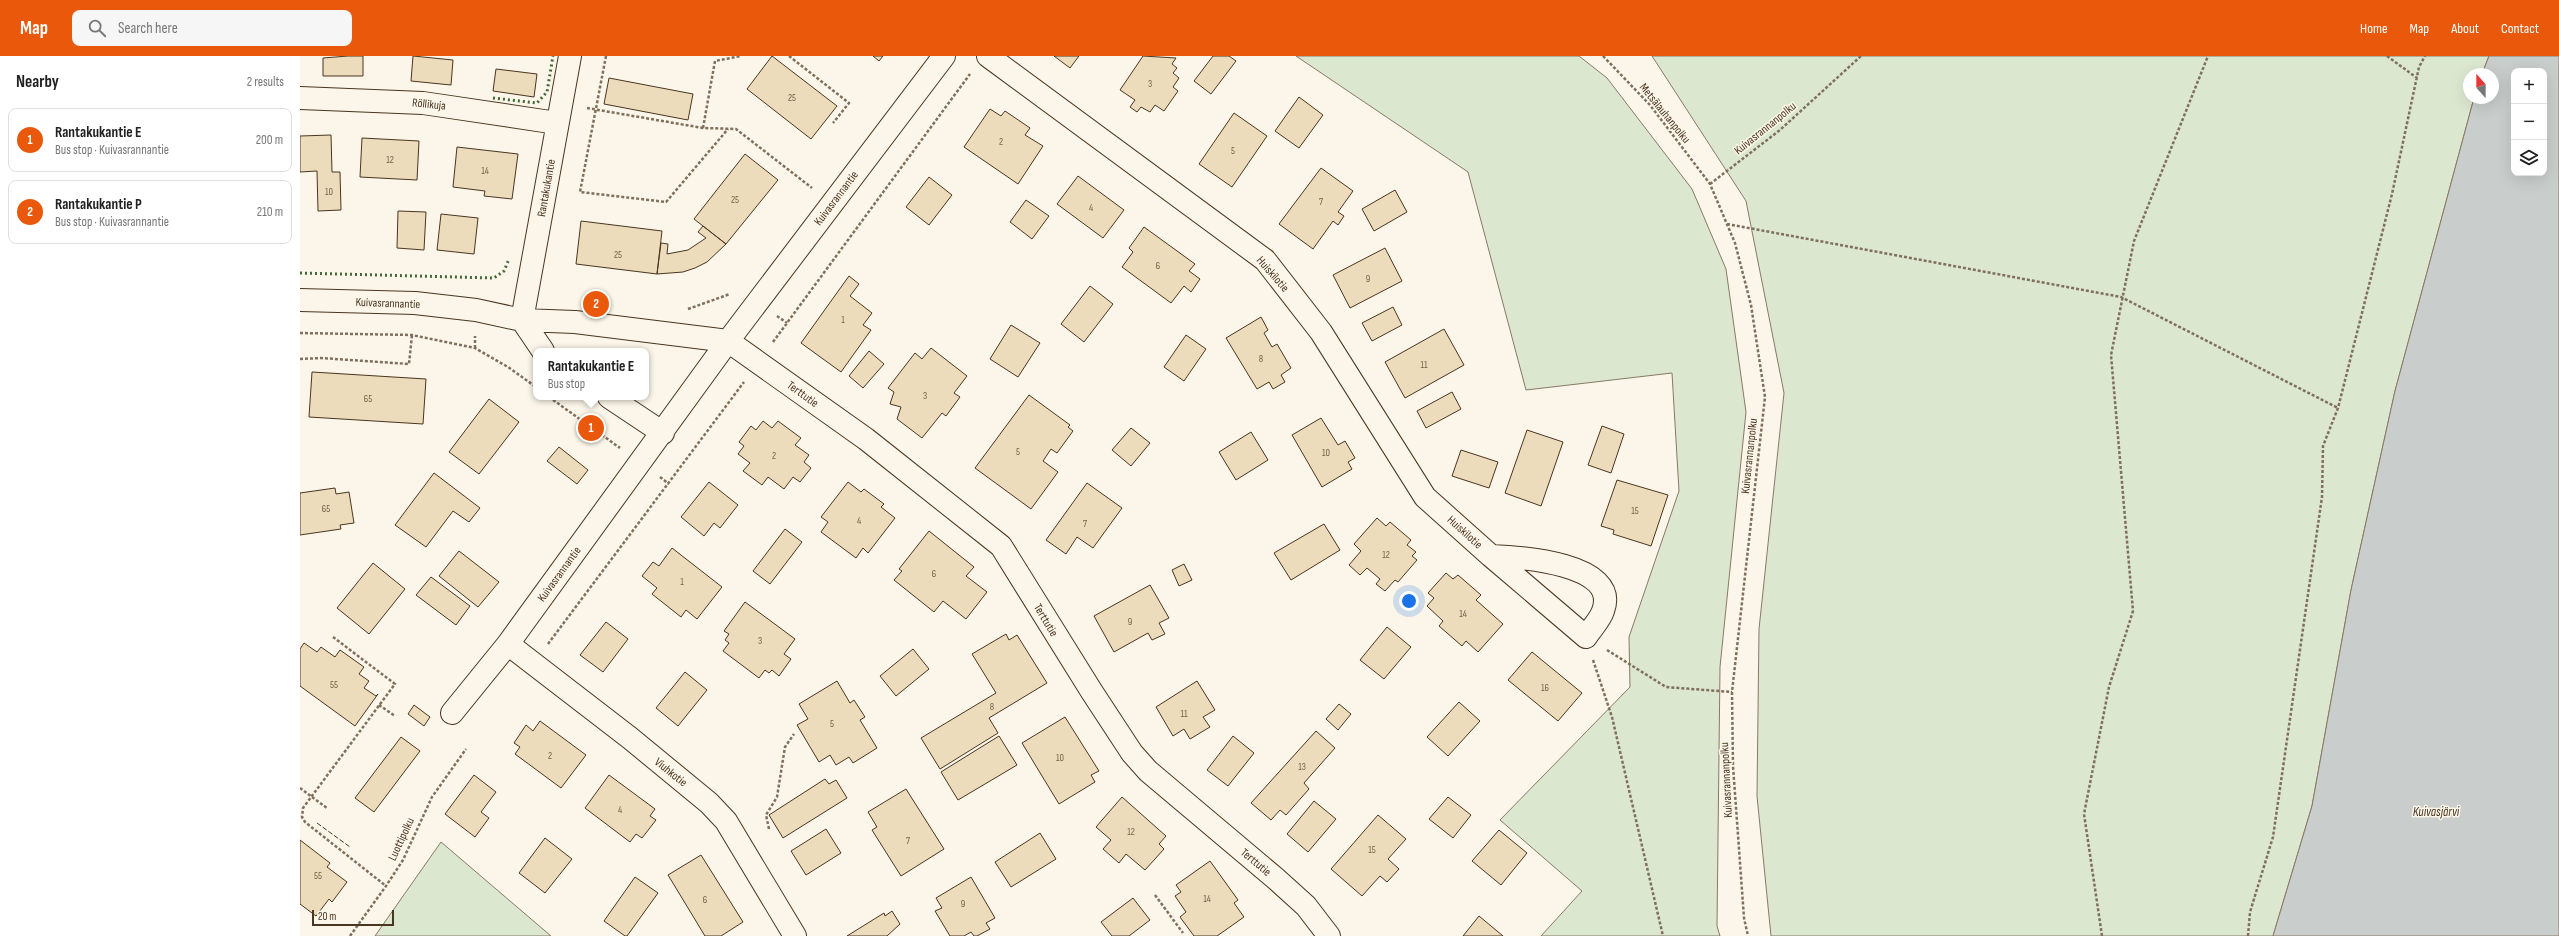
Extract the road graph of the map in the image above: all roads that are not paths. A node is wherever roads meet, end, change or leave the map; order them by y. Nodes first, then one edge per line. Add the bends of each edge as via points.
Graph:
1 (570, 56) edge
2 (944, 56) edge
3 (981, 62) edge
4 (300, 98) edge
5 (559, 113) junction
6 (300, 300) edge
7 (522, 320) junction
8 (728, 341) junction
9 (541, 348) edge
10 (613, 400) edge
11 (662, 433) junction
12 (1492, 556) junction
13 (508, 644) junction
14 (452, 713) dead end
15 (795, 936) edge
16 (1329, 936) edge

1 - 5 street, Rantakukantie
2 - 8 street, Kuivasrannantie
3 - 12 street, Huiskilotie via 1265,260 1321,332 1425,497
4 - 5 street, Röllikuja via 423,103
5 - 7 street, Rantakukantie
6 - 7 street, Kuivasrannantie via 415,303 476,310
7 - 8 street, Kuivasrannantie via 575,322
7 - 9 street
8 - 11 street, Kuivasrannantie
8 - 16 street, Terttutie via 866,439 1001,546 1132,753 1148,771 1306,906
10 - 11 street
11 - 13 street, Kuivasrannantie
12 - 12 street, Huiskilotie via 1529,558 1583,572 1598,584 1606,597 1603,612 1586,637
13 - 14 street, Kuivasrannantie
13 - 15 street, Viuhkotie via 709,803 726,821

